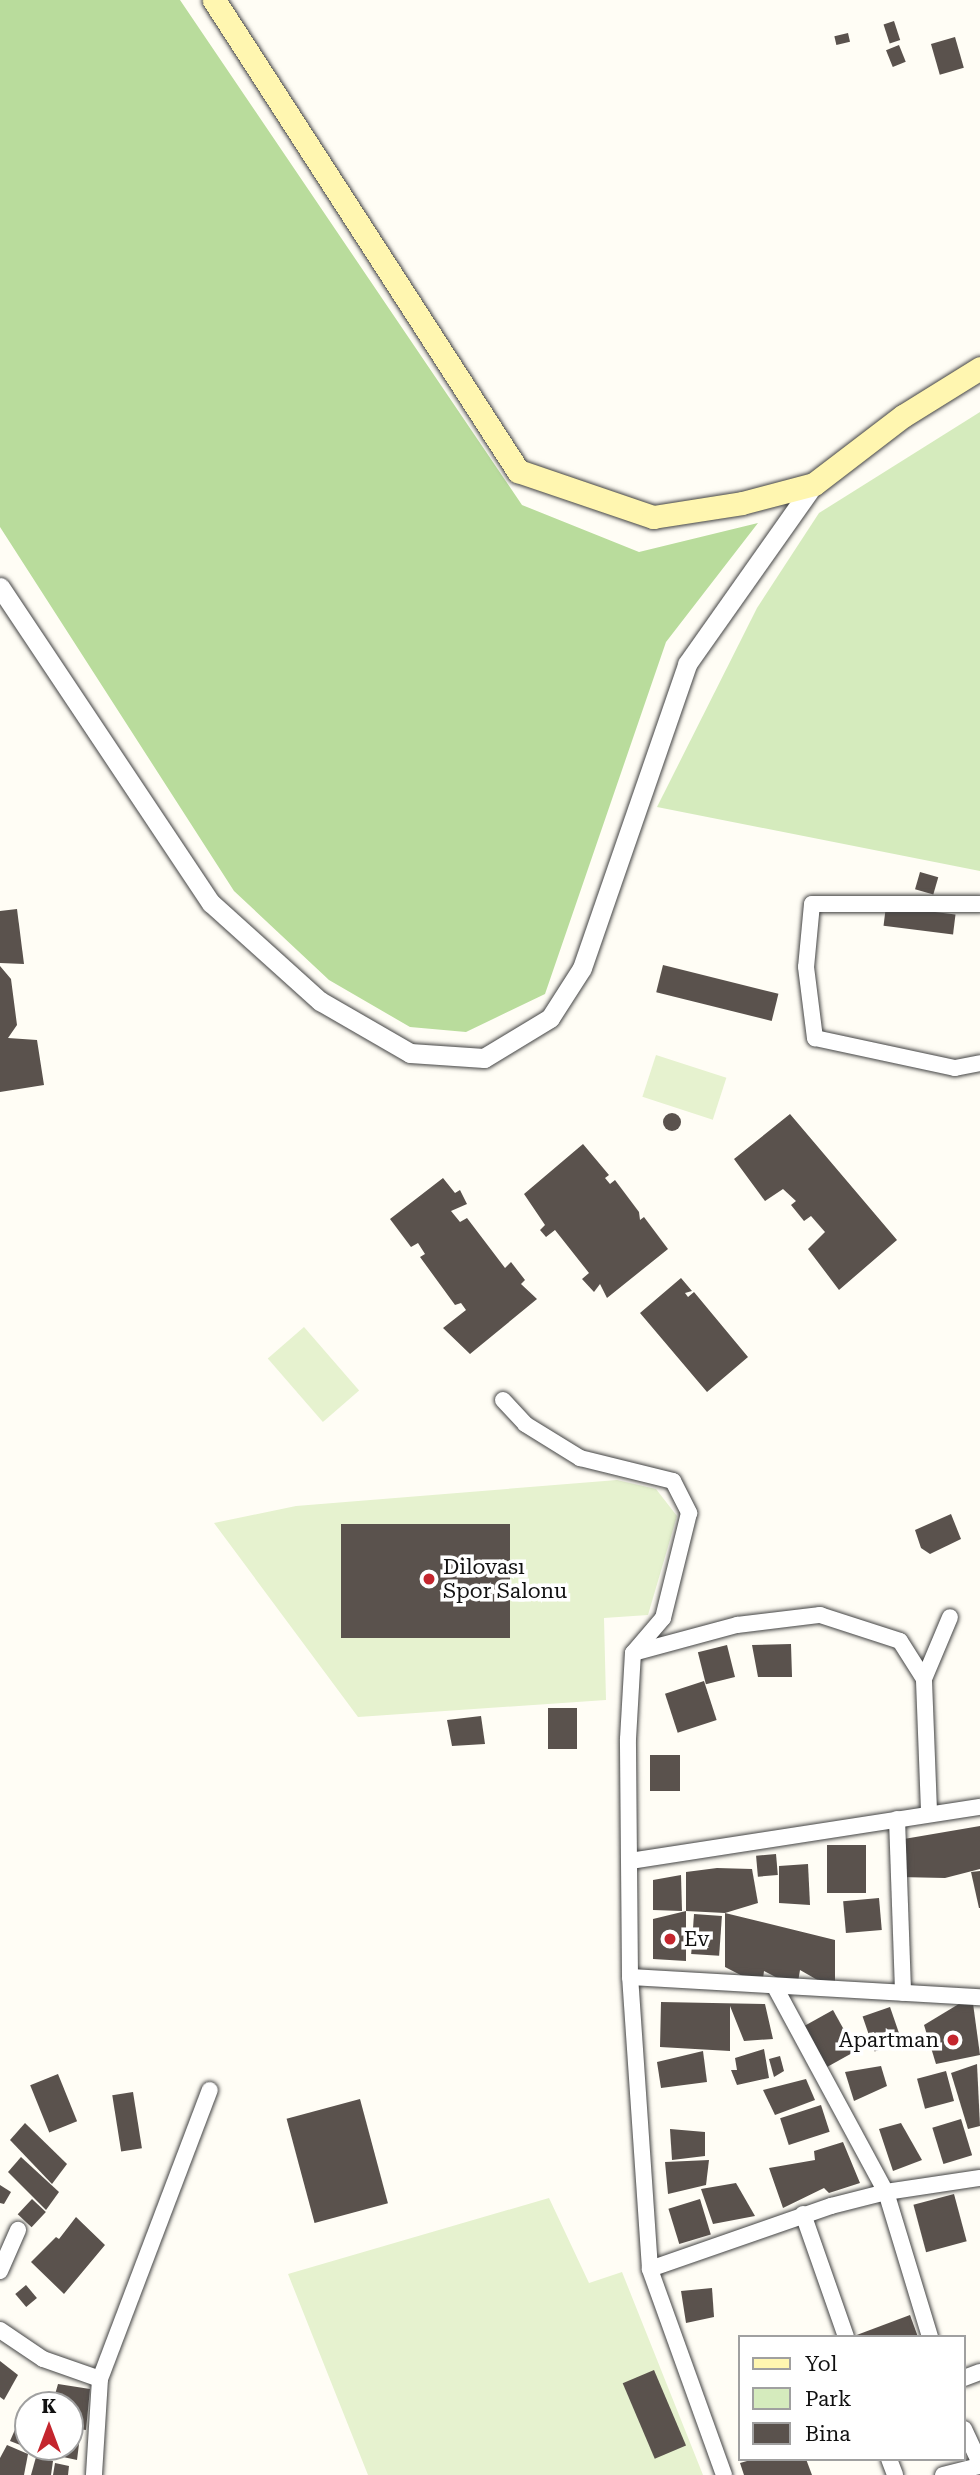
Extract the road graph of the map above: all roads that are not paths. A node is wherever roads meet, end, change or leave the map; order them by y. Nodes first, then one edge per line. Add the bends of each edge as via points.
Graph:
1 (214, 0) edge
2 (980, 368) edge
3 (814, 484) junction
4 (0, 587) edge
5 (980, 904) edge
6 (980, 1063) edge
7 (503, 1400) dead end
8 (950, 1617) dead end
9 (633, 1653) junction
10 (924, 1679) junction
11 (980, 1807) edge
12 (929, 1811) junction
13 (897, 1819) junction
14 (630, 1861) junction
15 (630, 1977) junction
16 (775, 1987) junction
17 (903, 1993) junction
18 (980, 1997) edge
19 (210, 2090) dead end
20 (980, 2178) edge
21 (886, 2192) junction
22 (803, 2214) junction
23 (18, 2230) dead end
24 (650, 2269) junction
25 (0, 2271) edge
26 (0, 2330) edge
27 (845, 2335) edge
28 (929, 2335) edge
29 (100, 2379) junction
30 (966, 2432) edge
31 (980, 2464) edge
32 (94, 2475) edge
33 (724, 2475) edge
34 (943, 2475) edge

1 - 3 main road via 518,471 653,517 742,503
2 - 3 main road via 903,416
3 - 4 street via 687,664 582,968 550,1018 484,1058 410,1053 320,1001 211,903
5 - 6 street via 812,904 806,967 815,1038 955,1068
7 - 9 street via 525,1424 580,1458 673,1481 689,1513 663,1618
8 - 10 street
9 - 10 street via 737,1625 820,1615 900,1641
9 - 14 street
10 - 12 street
11 - 12 street
12 - 13 street
13 - 14 street
13 - 17 street
14 - 15 street
15 - 16 street
15 - 24 street
16 - 17 street
16 - 21 street
17 - 18 street
19 - 29 street
20 - 21 street
21 - 22 street
21 - 28 street
22 - 24 street
22 - 27 street
23 - 25 street
24 - 33 street
26 - 29 street via 44,2359
29 - 32 street
30 - 31 street
31 - 34 street

